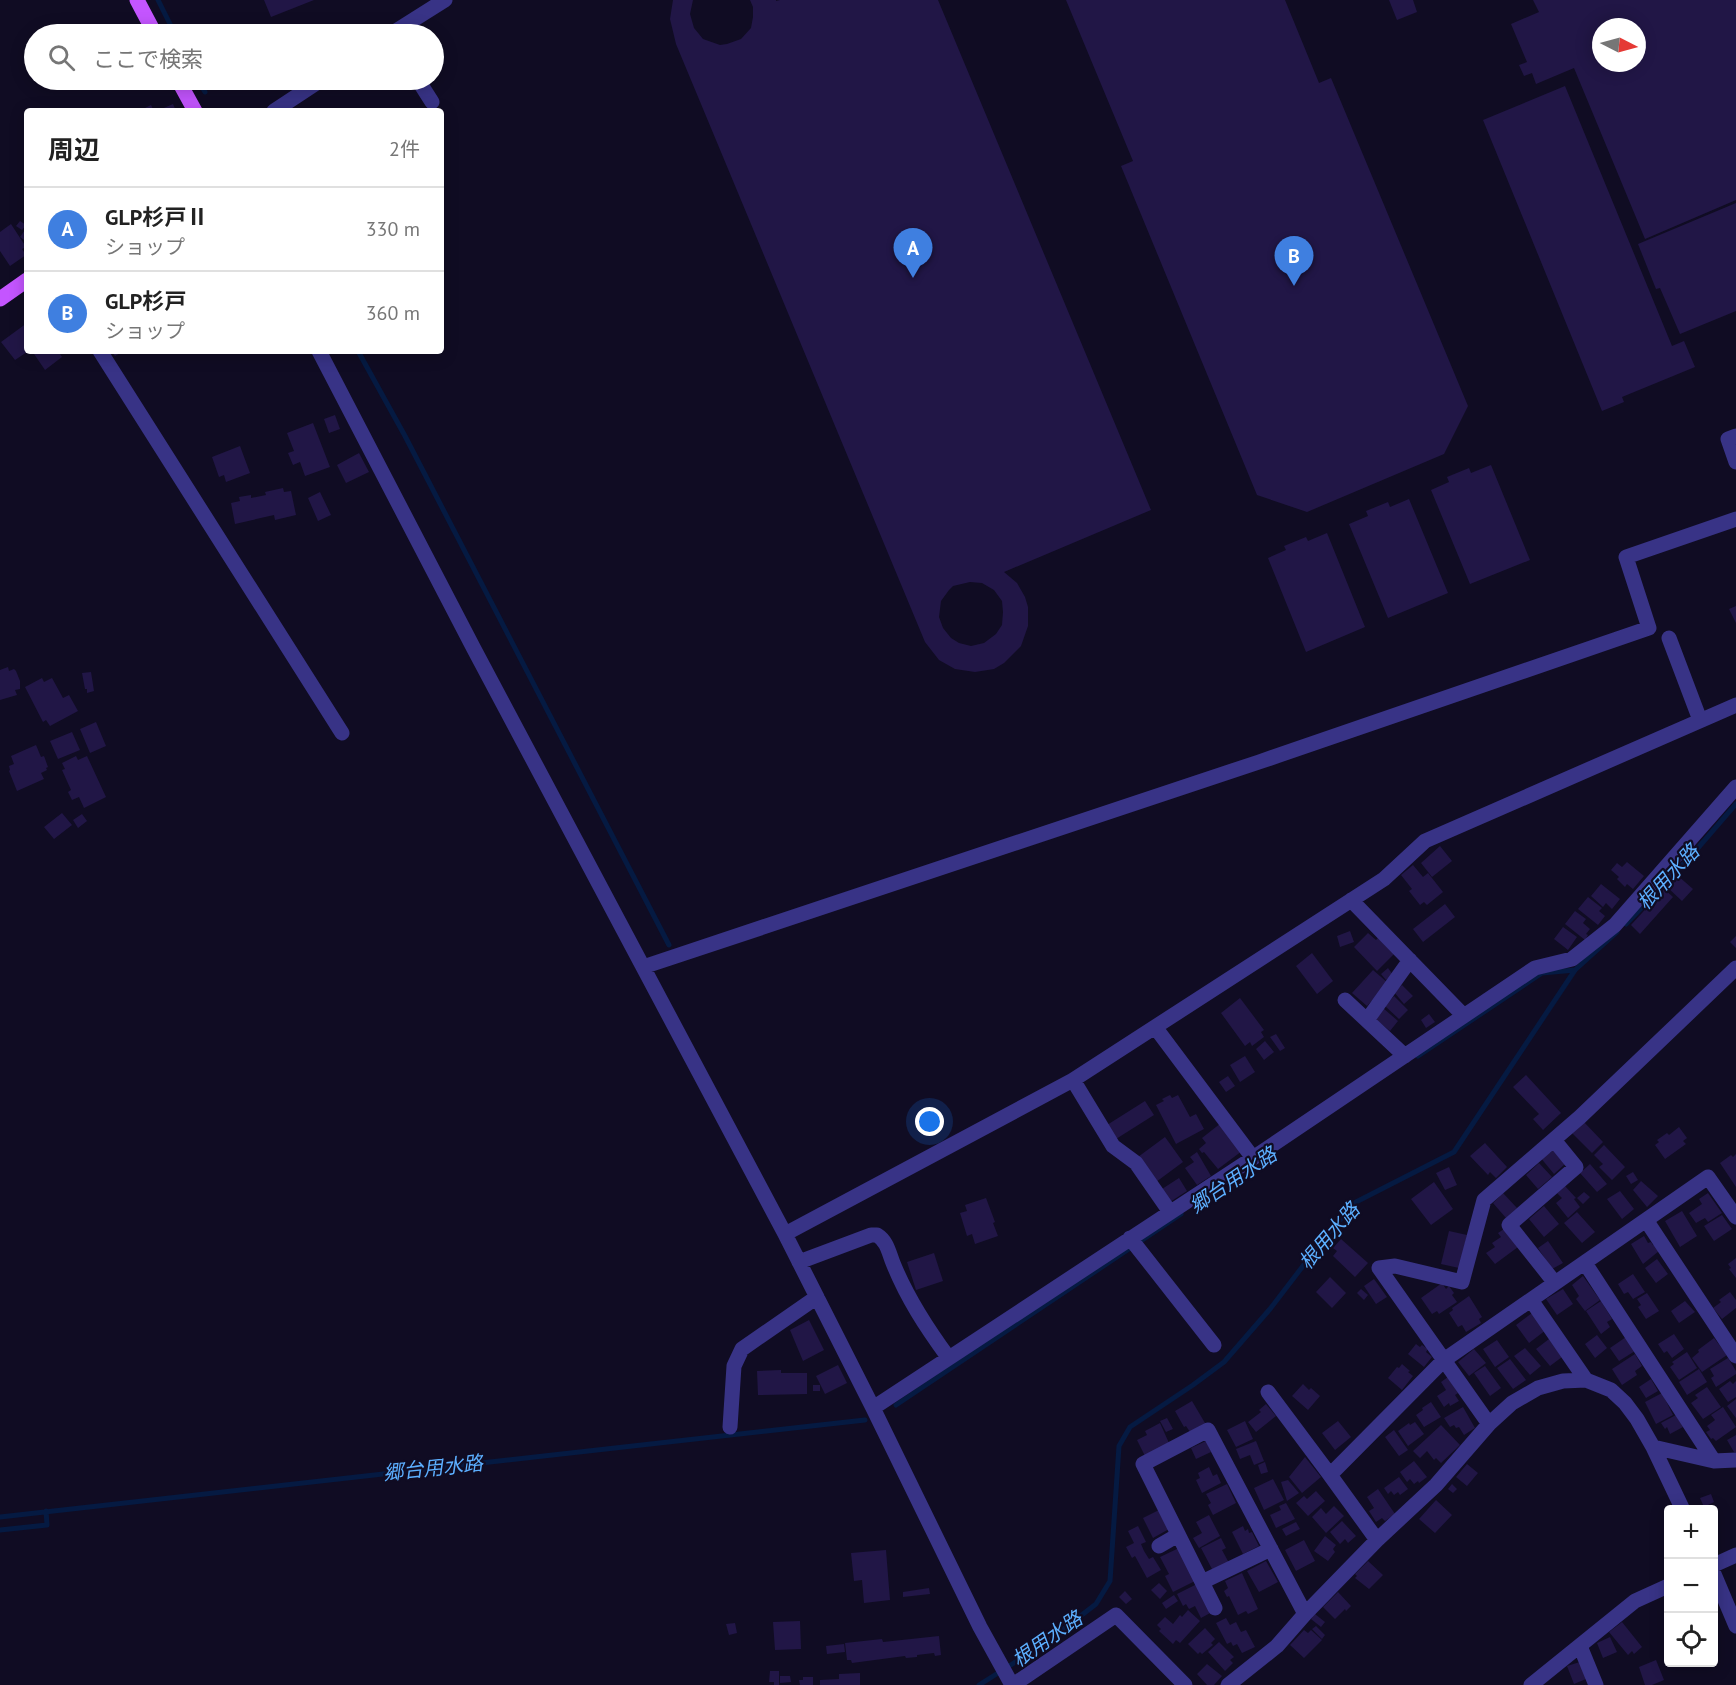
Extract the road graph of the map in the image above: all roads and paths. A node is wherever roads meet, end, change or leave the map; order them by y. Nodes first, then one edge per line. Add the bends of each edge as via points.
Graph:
1 (137, 0) edge
2 (445, 0) edge
3 (150, 24) edge
4 (407, 24) edge
5 (183, 90) edge
6 (306, 90) edge
7 (424, 90) edge
8 (432, 102) dead end
9 (193, 108) edge
10 (279, 108) edge
11 (24, 282) edge
12 (0, 298) edge
13 (102, 354) edge
14 (321, 354) edge
15 (1736, 436) edge
16 (1736, 462) edge
17 (1736, 519) edge
18 (1669, 638) dead end
19 (1736, 705) edge
20 (1700, 720) junction
21 (342, 733) dead end
22 (1736, 787) edge
23 (1352, 900) junction
24 (1410, 960) junction
25 (643, 967) junction
26 (1736, 968) edge
27 (1345, 1000) dead end
28 (1464, 1016) junction
29 (1367, 1020) junction
30 (1155, 1027) junction
31 (1405, 1056) junction
32 (1072, 1080) junction
33 (1554, 1140) junction
34 (1253, 1158) junction
35 (1170, 1212) junction
36 (1736, 1217) edge
37 (1646, 1220) junction
38 (785, 1234) junction
39 (1134, 1243) junction
40 (799, 1262) junction
41 (1585, 1263) junction
42 (1555, 1283) junction
43 (817, 1297) junction
44 (1531, 1300) junction
45 (1214, 1344) dead end
46 (1736, 1356) edge
47 (948, 1358) junction
48 (1444, 1360) junction
49 (1586, 1380) junction
50 (1268, 1392) dead end
51 (873, 1408) junction
52 (1489, 1424) junction
53 (730, 1427) dead end
54 (1653, 1447) junction
55 (1736, 1460) edge
56 (1714, 1461) junction
57 (1330, 1474) junction
58 (1681, 1505) edge
59 (1178, 1535) junction
60 (1377, 1540) junction
61 (1158, 1546) dead end
62 (1271, 1549) junction
63 (1736, 1555) edge
64 (1718, 1563) edge
65 (1202, 1582) junction
66 (1718, 1585) edge
67 (1664, 1588) edge
68 (1215, 1608) dead end
69 (1305, 1614) junction
70 (1736, 1626) edge
71 (1580, 1646) junction
72 (1011, 1683) edge
73 (1185, 1685) edge
74 (1228, 1685) edge
75 (1531, 1685) edge
76 (1596, 1685) edge

1 - 3 main road
2 - 4 street
5 - 9 main road
6 - 10 street
7 - 8 street
11 - 12 main road
13 - 21 street
14 - 25 street
15 - 16 street via 1728,439
17 - 25 street via 1626,557 1649,628
18 - 20 street
19 - 20 street
20 - 23 street via 1425,842 1384,879
22 - 28 street via 1615,925 1572,959 1535,968
23 - 24 street
23 - 30 street
24 - 28 street
24 - 29 street
25 - 38 street
26 - 33 street
27 - 29 street
28 - 31 street
29 - 31 street
30 - 32 street
30 - 34 street
31 - 34 street
32 - 35 street via 1113,1146 1136,1163
32 - 38 street
33 - 42 street via 1576,1167 1509,1225
33 - 48 street via 1484,1200 1462,1282 1395,1266 1379,1268
34 - 35 street
35 - 39 street
36 - 37 street via 1708,1177
37 - 41 street
37 - 46 street
38 - 40 street
39 - 45 street
39 - 47 street
40 - 43 street
40 - 47 street via 877,1235 885,1242 918,1315
41 - 42 street
41 - 56 street
42 - 44 street
43 - 51 street
43 - 53 street via 742,1348 734,1366
44 - 48 street
44 - 49 street
47 - 51 street
48 - 52 street
48 - 57 street
49 - 52 street via 1538,1388 1512,1402
49 - 54 street via 1611,1390 1625,1403
50 - 57 street
51 - 72 street via 980,1628
52 - 60 street via 1436,1485
54 - 56 street
54 - 58 street
55 - 56 street
57 - 60 street
59 - 61 street
59 - 62 street via 1143,1464 1208,1430
59 - 65 street
60 - 69 street
62 - 65 street
62 - 69 street
63 - 64 street
65 - 68 street
66 - 70 street
67 - 71 street via 1635,1601
69 - 74 street via 1277,1646
71 - 75 street
71 - 76 street
72 - 73 street via 1116,1615

